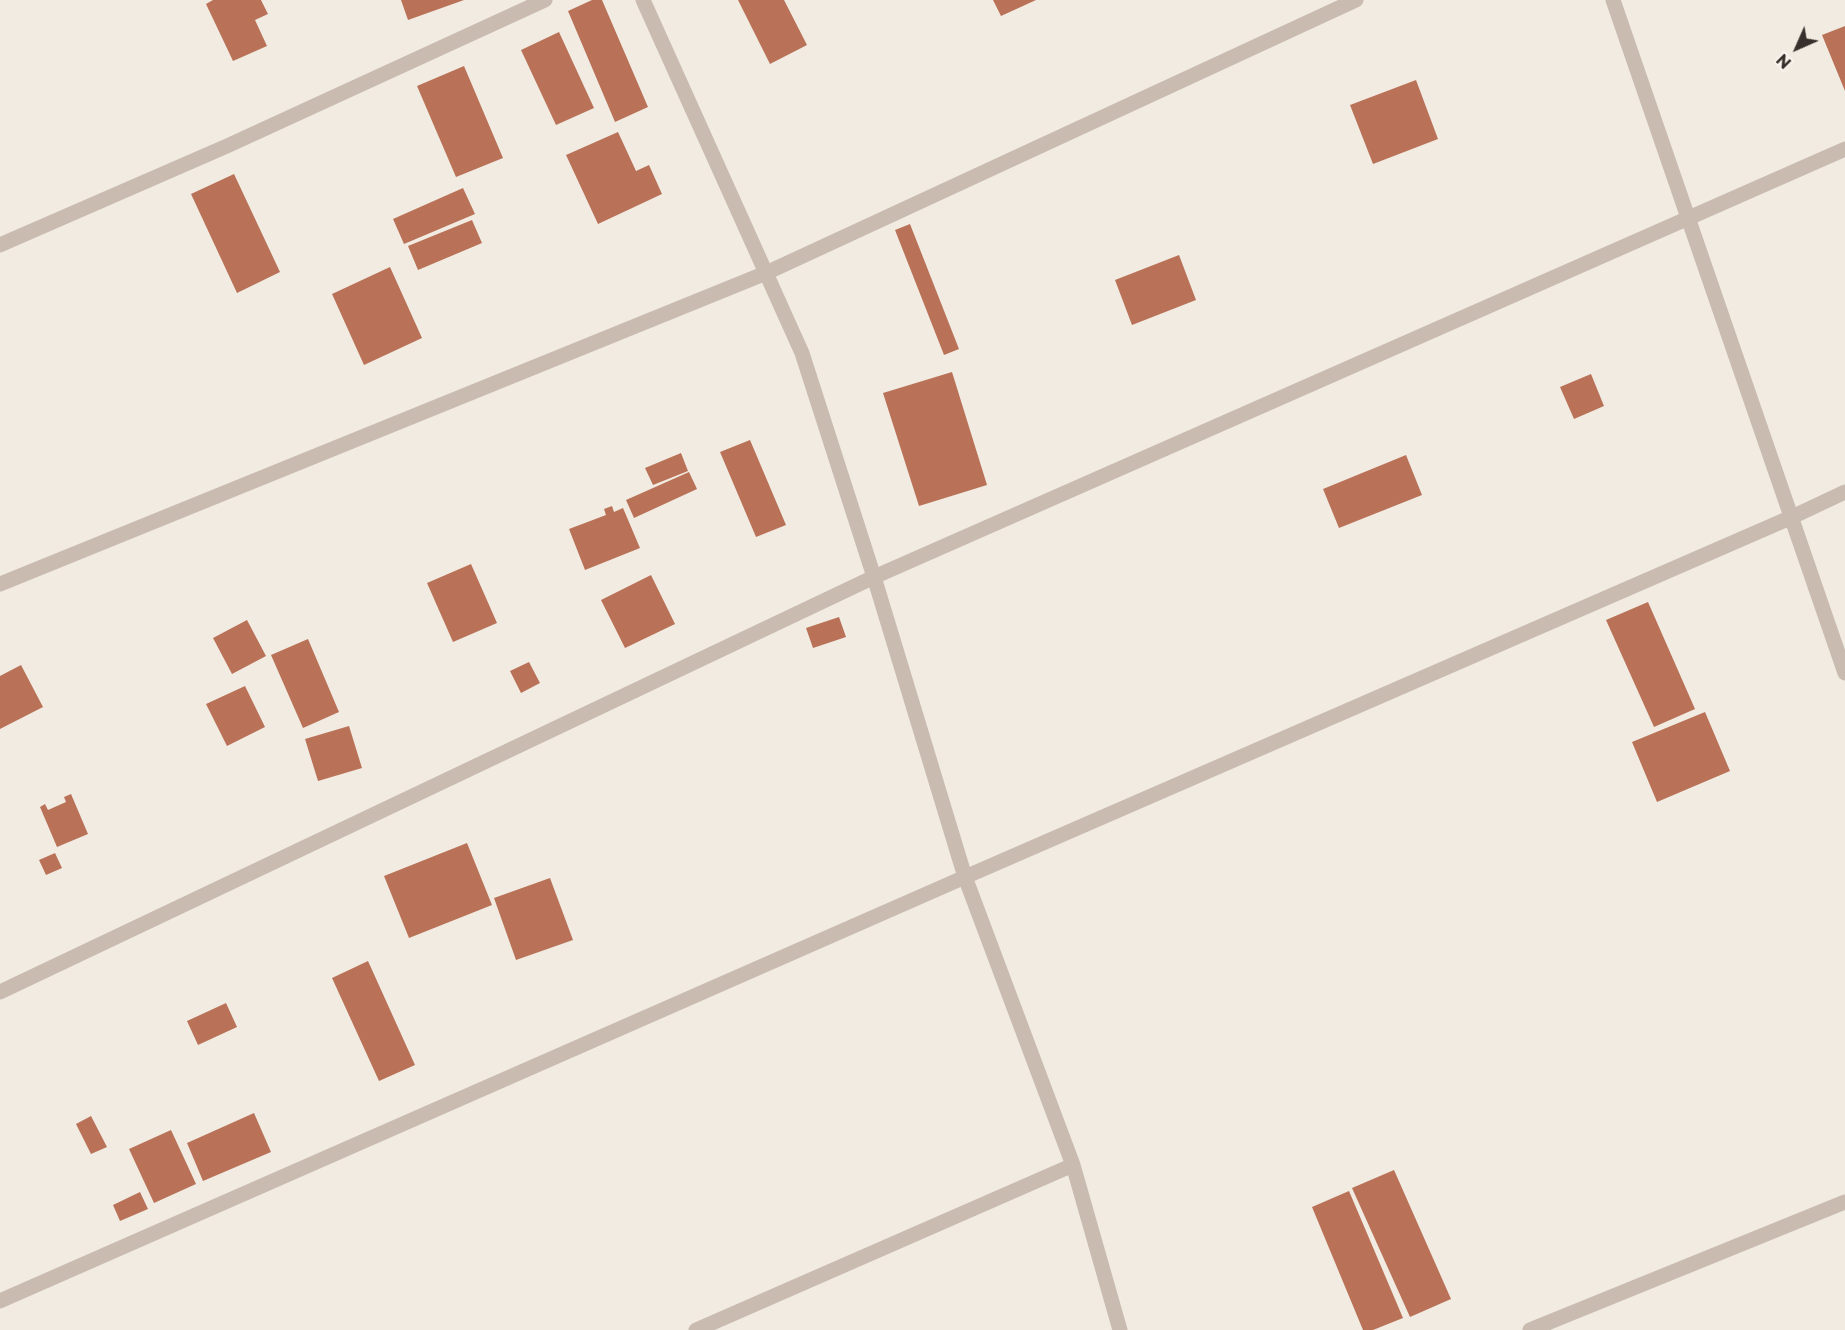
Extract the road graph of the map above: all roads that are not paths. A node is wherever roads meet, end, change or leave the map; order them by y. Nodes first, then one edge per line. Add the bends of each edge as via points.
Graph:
1 (545, 0) edge
2 (643, 0) edge
3 (1356, 0) edge
4 (1613, 0) edge
5 (1845, 149) edge
6 (1688, 218) junction
7 (0, 245) edge
8 (766, 273) junction
9 (1845, 492) edge
10 (1792, 518) junction
11 (874, 577) junction
12 (0, 584) edge
13 (1845, 673) edge
14 (965, 877) junction
15 (0, 992) edge
16 (1073, 1165) junction
17 (1845, 1202) edge
18 (0, 1301) edge
19 (696, 1330) edge
20 (1120, 1330) edge
21 (1530, 1330) edge

1 - 7 street
2 - 8 street
3 - 8 street
4 - 6 street
5 - 6 street
6 - 10 street
6 - 11 street
8 - 11 street via 802,352
8 - 12 street
9 - 10 street
10 - 13 street
10 - 14 street
11 - 14 street
11 - 15 street
14 - 16 street
14 - 18 street
16 - 19 street
16 - 20 street
17 - 21 street

